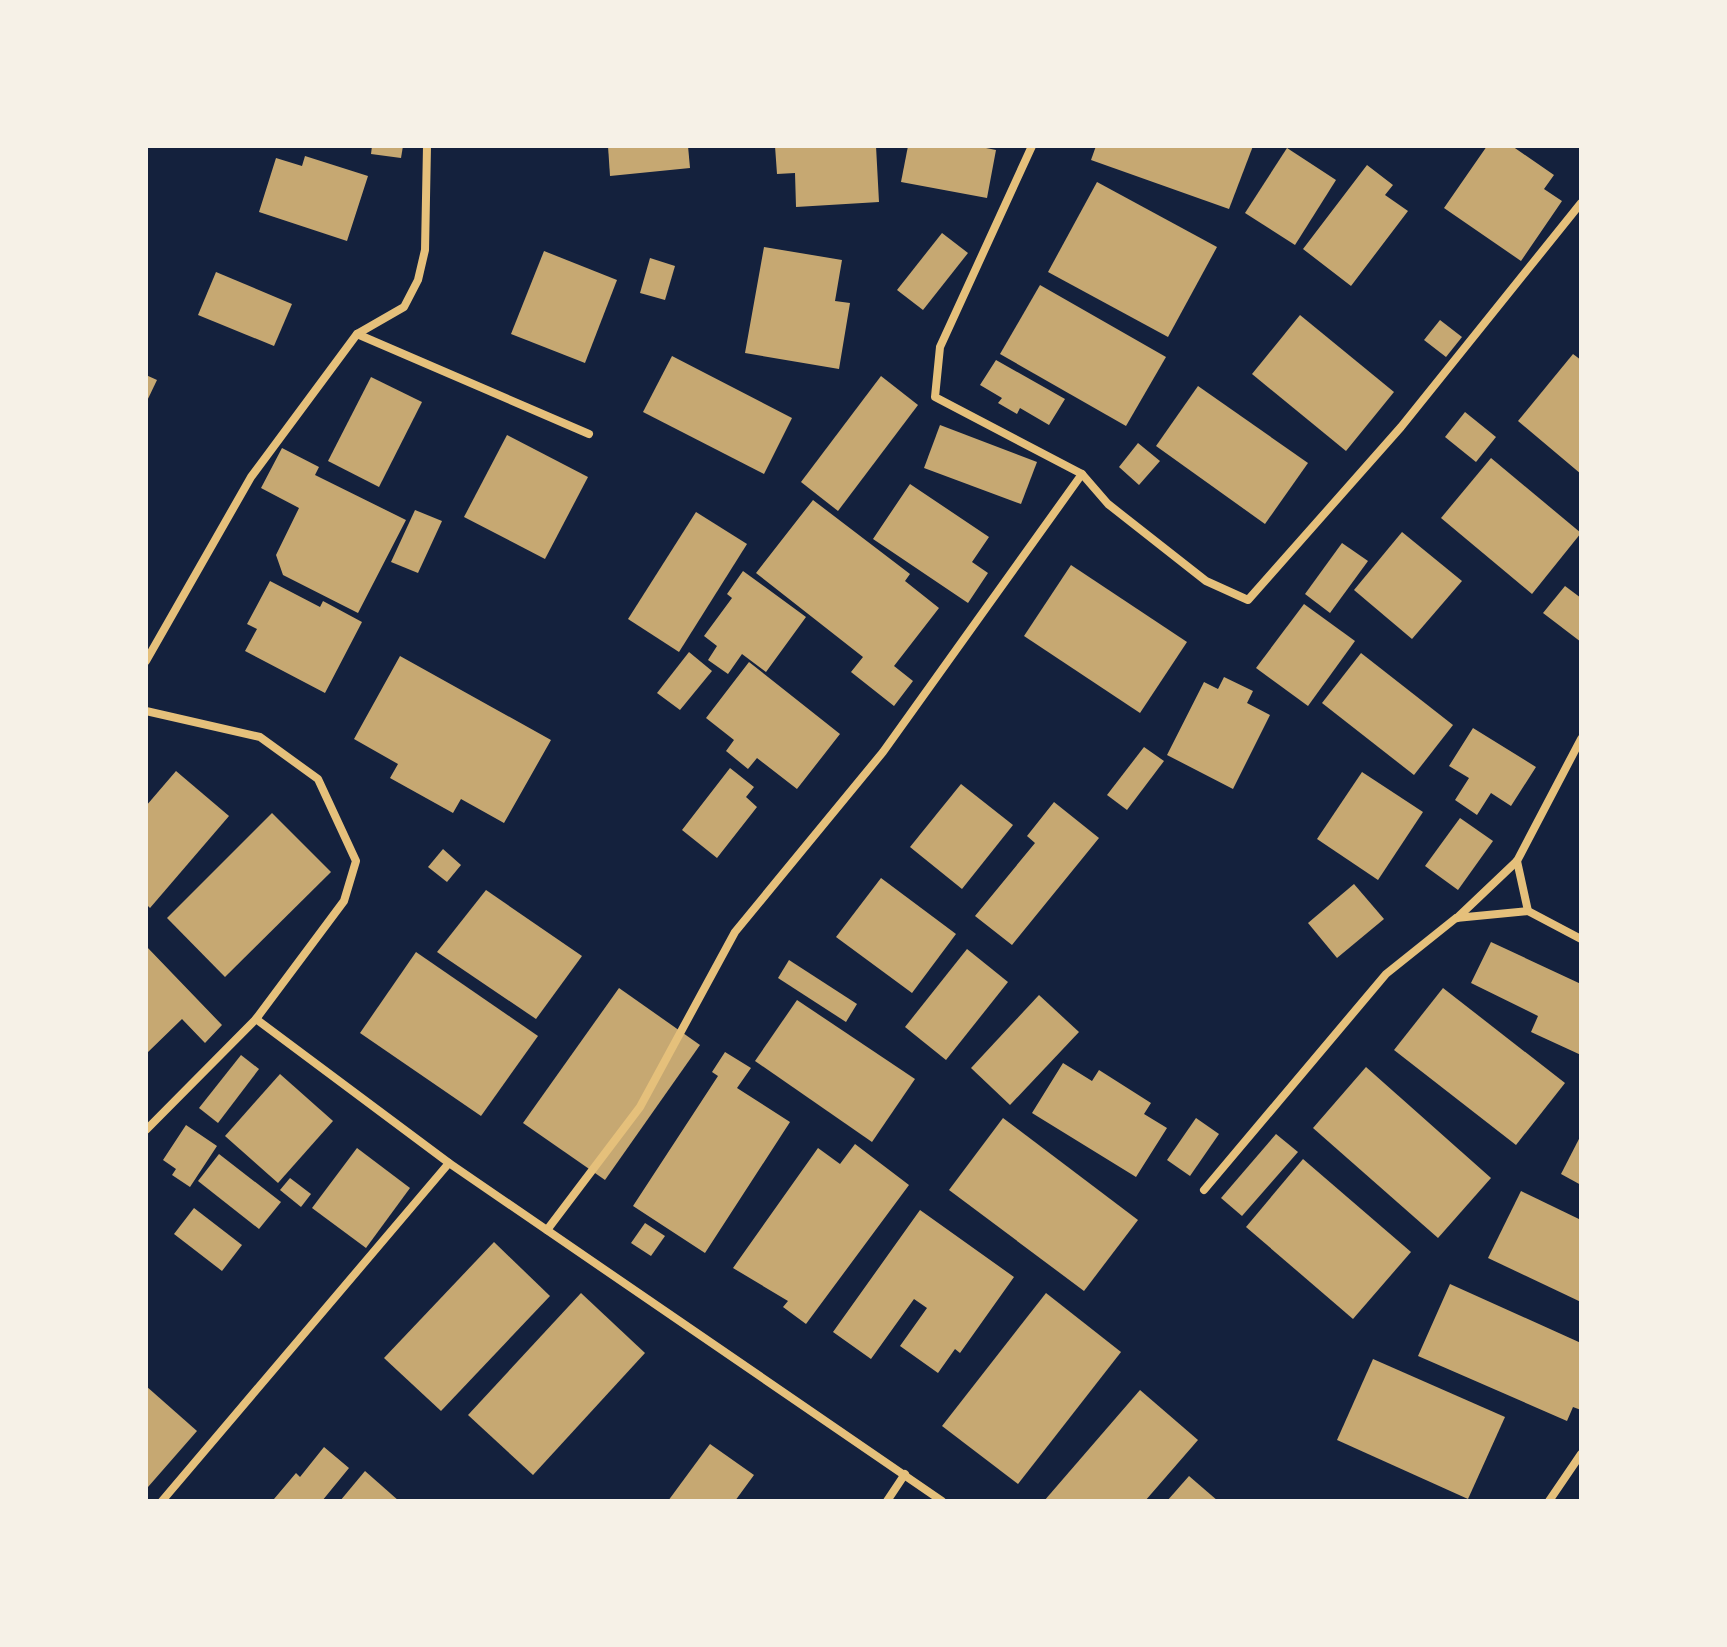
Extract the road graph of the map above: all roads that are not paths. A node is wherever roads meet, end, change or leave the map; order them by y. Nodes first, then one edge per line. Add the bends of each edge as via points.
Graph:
1 (427, 146) edge
2 (1032, 146) edge
3 (1581, 203) edge
4 (357, 334) junction
5 (589, 434) dead end
6 (1082, 474) junction
7 (146, 661) edge
8 (146, 711) edge
9 (1581, 739) edge
10 (1517, 861) junction
11 (1528, 911) junction
12 (1456, 918) junction
13 (1581, 939) edge
14 (256, 1019) junction
15 (146, 1130) edge
16 (449, 1163) junction
17 (1204, 1190) dead end
18 (547, 1230) junction
19 (1581, 1454) edge
20 (905, 1474) junction
21 (162, 1501) edge
22 (887, 1501) edge
23 (942, 1501) edge
24 (1549, 1501) edge

1 - 4 street via 425,250 418,280 404,307
2 - 6 street via 940,347 935,397
3 - 6 street via 1401,427 1248,600 1206,581 1108,504
4 - 5 street
4 - 7 street via 251,477
6 - 18 street via 883,752 735,932 640,1107
8 - 14 street via 260,737 318,779 356,861 344,901
9 - 10 street
10 - 11 street
10 - 12 street
11 - 12 street
11 - 13 street
12 - 17 street via 1386,974
14 - 15 street
14 - 16 street
16 - 18 street
16 - 21 street
18 - 20 street
19 - 24 street
20 - 22 street
20 - 23 street

